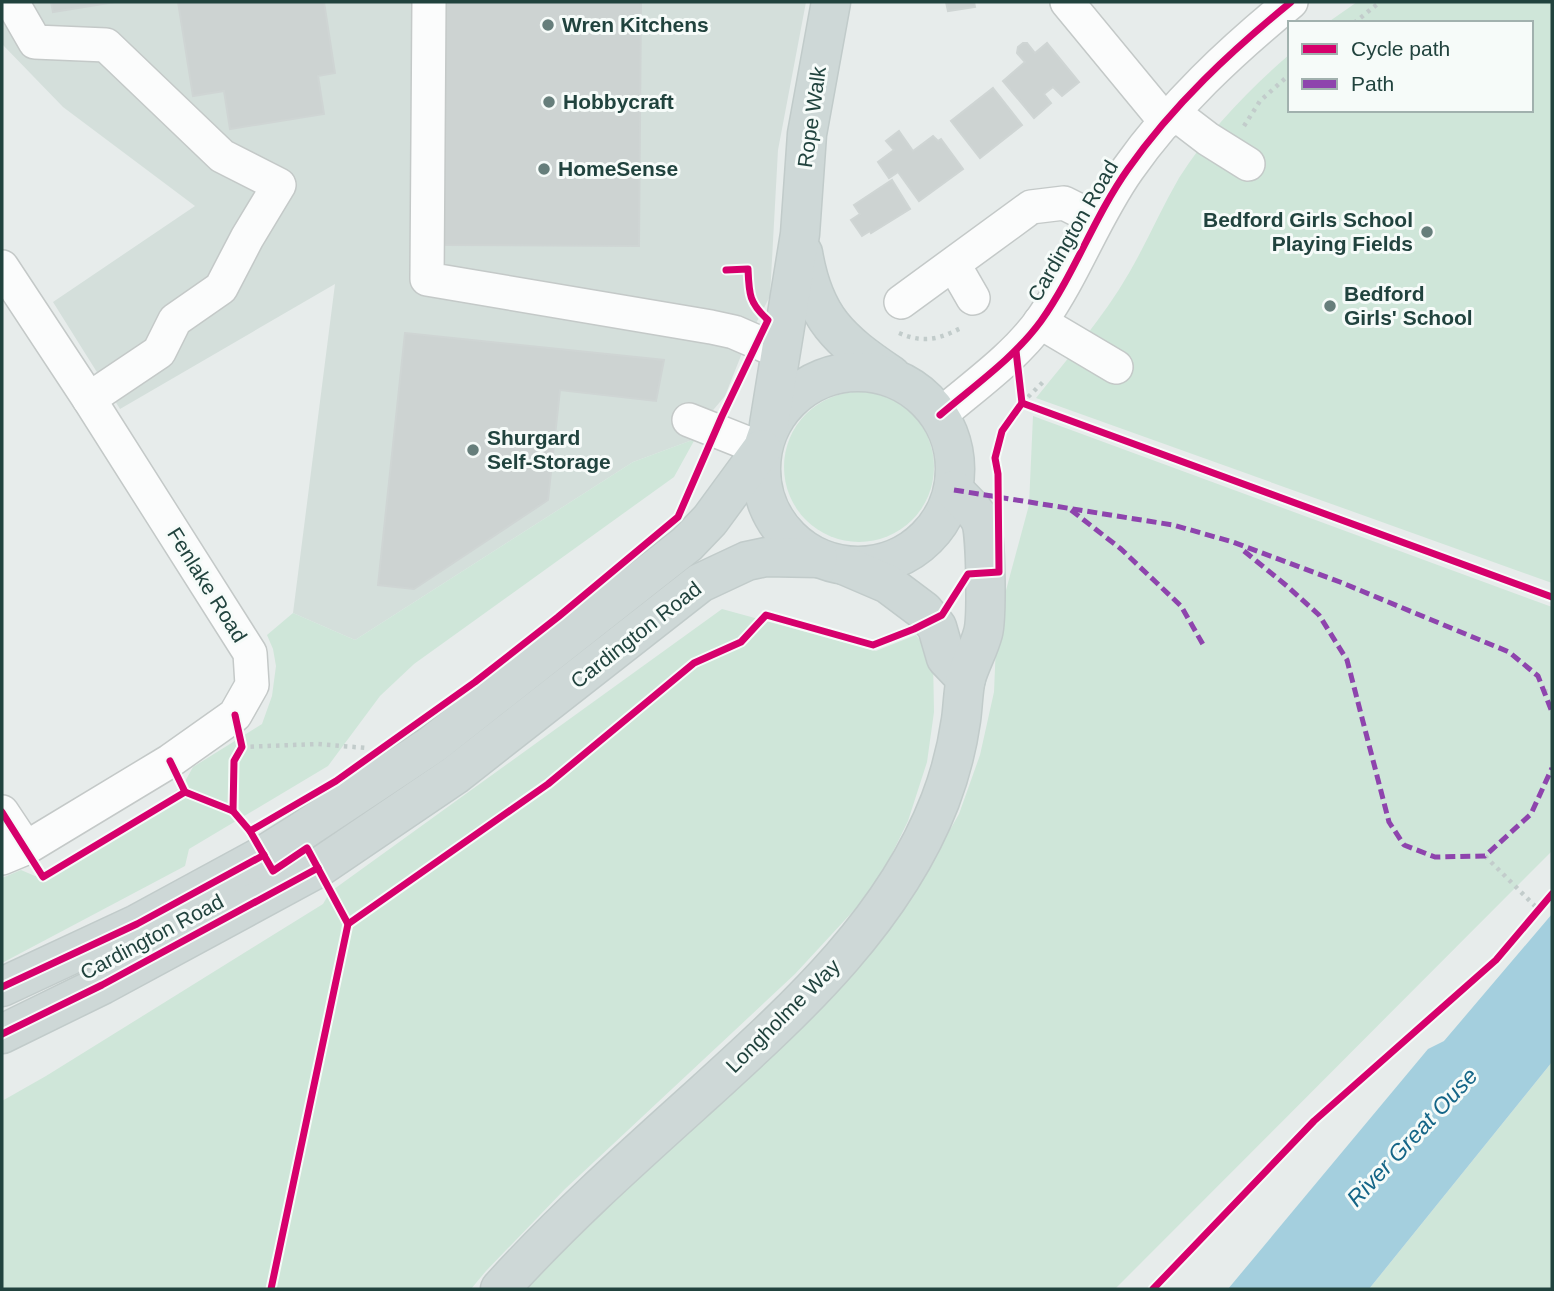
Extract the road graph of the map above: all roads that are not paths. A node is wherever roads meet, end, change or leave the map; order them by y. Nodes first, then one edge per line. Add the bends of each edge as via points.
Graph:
1 (12, 2) edge
2 (429, 2) edge
3 (831, 2) edge
4 (1067, 2) edge
5 (1291, 2) edge
6 (1170, 117) junction
7 (1243, 149) road end
8 (1096, 219) junction
9 (800, 234) junction
10 (954, 265) junction
11 (2, 267) edge
12 (973, 298) dead end
13 (901, 302) dead end
14 (1040, 321) junction
15 (780, 352) junction
16 (1116, 367) dead end
17 (894, 377) junction
18 (89, 399) junction
19 (940, 415) junction
20 (689, 420) dead end
21 (765, 440) junction
22 (954, 490) junction
23 (832, 562) junction
24 (966, 679) junction
25 (2, 812) edge
26 (14, 853) edge
27 (2, 987) edge
28 (2, 1034) edge
29 (500, 1289) edge

1 - 18 street via 35,42 106,45 222,156 279,185 221,288 175,320 159,352
2 - 15 street via 427,279 711,327
3 - 9 main road, Rope Walk via 807,134
4 - 6 street
5 - 6 street, Cardington Road via 1238,46
6 - 7 street via 1208,139
6 - 8 street, Cardington Road
8 - 10 street via 1064,203 1031,207
8 - 14 street, Cardington Road
9 - 15 main road, Rope Walk
9 - 17 main road, Rope Walk via 813,293 823,314 852,349
10 - 12 street
10 - 13 street
11 - 18 street, Fenlake Road
14 - 16 street
14 - 19 street, Cardington Road via 1016,351
15 - 21 main road, Rope Walk
17 - 19 main road via 920,392
17 - 21 main road via 865,371 835,373 807,385 784,405
18 - 26 street, Fenlake Road via 250,653 252,685 238,738 170,761
19 - 22 main road via 953,442
20 - 21 street
21 - 23 main road via 760,475 776,522 793,542
21 - 27 main road, Cardington Road via 710,520 687,544 433,744 264,855 137,924
22 - 23 main road via 939,524 899,557 873,565
22 - 24 main road, Longholme Way via 981,522 986,577 984,631
23 - 24 main road via 888,584 924,611 937,627 946,658
23 - 28 main road, Cardington Road via 766,557 700,583 455,775 318,868
24 - 29 main road, Longholme Way via 957,745 940,801 892,894 835,965 779,1024 615,1173
25 - 26 street

